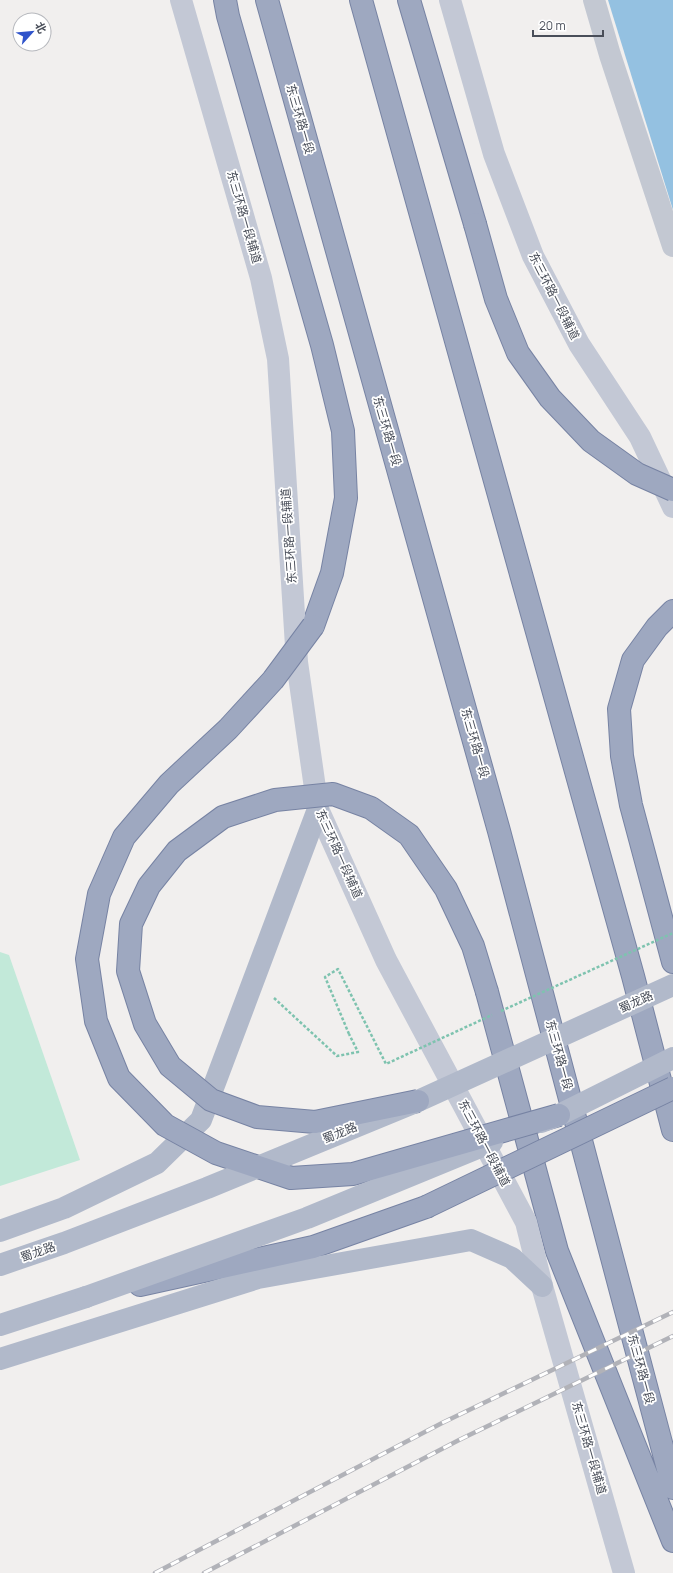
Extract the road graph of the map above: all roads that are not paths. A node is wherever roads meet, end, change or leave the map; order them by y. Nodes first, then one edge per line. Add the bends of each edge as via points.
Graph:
1 (181, 0) edge
2 (225, 0) edge
3 (266, 0) edge
4 (361, 0) edge
5 (409, 0) edge
6 (450, 0) edge
7 (594, 0) edge
8 (673, 246) edge
9 (673, 490) edge
10 (673, 506) edge
11 (673, 611) edge
12 (318, 808) junction
13 (673, 962) edge
14 (673, 985) edge
15 (673, 1058) edge
16 (673, 1088) edge
17 (418, 1101) junction
18 (559, 1115) junction
19 (673, 1130) edge
20 (0, 1231) edge
21 (0, 1265) edge
22 (542, 1286) junction
23 (86, 1297) junction
24 (0, 1325) edge
25 (0, 1359) edge
26 (673, 1488) edge
27 (673, 1542) edge
28 (624, 1573) edge

1 - 12 main road, 东三环路一段辅道 via 261,278 278,359 297,662
2 - 18 highway, bridge via 322,345 343,431 346,498 332,574 313,626 273,680 228,729 169,784 124,837 99,894 87,959 96,1021 119,1078 165,1125 216,1153 291,1178 354,1174
3 - 26 highway, 东三环路一段 via 499,831
4 - 19 highway via 634,976
5 - 9 highway, bridge via 496,299 518,353 550,398 591,441 637,474
6 - 10 main road, 东三环路一段辅道 via 494,154 533,256 579,344 640,437
7 - 8 street
11 - 13 highway via 657,627 633,660 619,709 622,756 631,805
12 - 20 main road via 201,1120 157,1162 64,1208
12 - 22 main road, 东三环路一段辅道 via 386,960 526,1222
14 - 17 main road, 蜀龙路, bridge
15 - 18 main road, bridge
16 - 23 highway, bridge via 419,1210 313,1247
17 - 21 main road, 蜀龙路, bridge via 207,1188
17 - 27 highway, bridge via 315,1122 257,1117 211,1100 170,1066 145,1024 128,972 131,924 149,886 177,851 223,817 275,800 333,794 371,808 409,835 446,889 473,946 557,1251
18 - 23 main road, bridge via 307,1218
22 - 25 main road via 512,1258 471,1240 258,1278
22 - 28 main road, 东三环路一段辅道
23 - 24 main road

